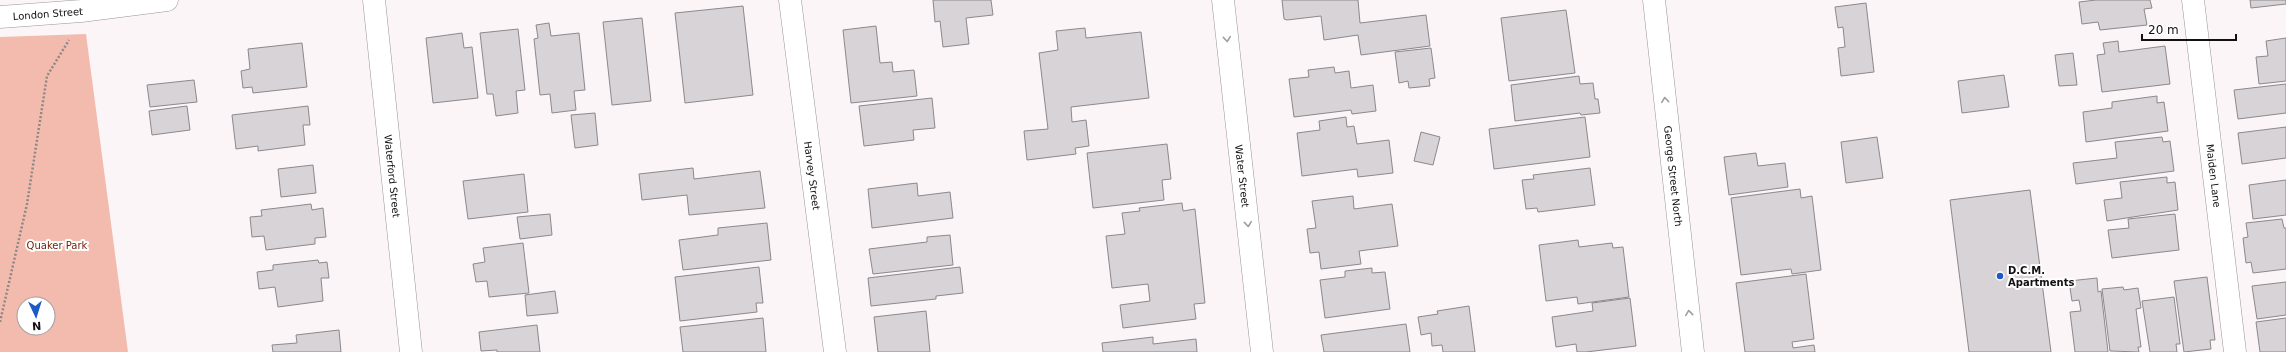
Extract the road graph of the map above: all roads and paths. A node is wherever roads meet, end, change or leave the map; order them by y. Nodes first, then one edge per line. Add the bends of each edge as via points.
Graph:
1 (167, 0) edge
2 (374, 0) edge
3 (790, 0) edge
4 (1223, 0) edge
5 (1654, 0) edge
6 (2193, 0) edge
7 (81, 11) junction
8 (0, 17) edge
9 (0, 322) edge
10 (411, 352) edge
11 (835, 352) edge
12 (1262, 352) edge
13 (1693, 352) edge
14 (2235, 352) edge

1 - 7 street, London Street
2 - 10 street, Waterford Street
3 - 11 street, Harvey Street
4 -> 12 street, Water Street
13 -> 5 street, George Street North
6 - 14 street, Maiden Lane
7 - 8 street, London Street
7 - 9 path via 75,31 47,76 26,204

